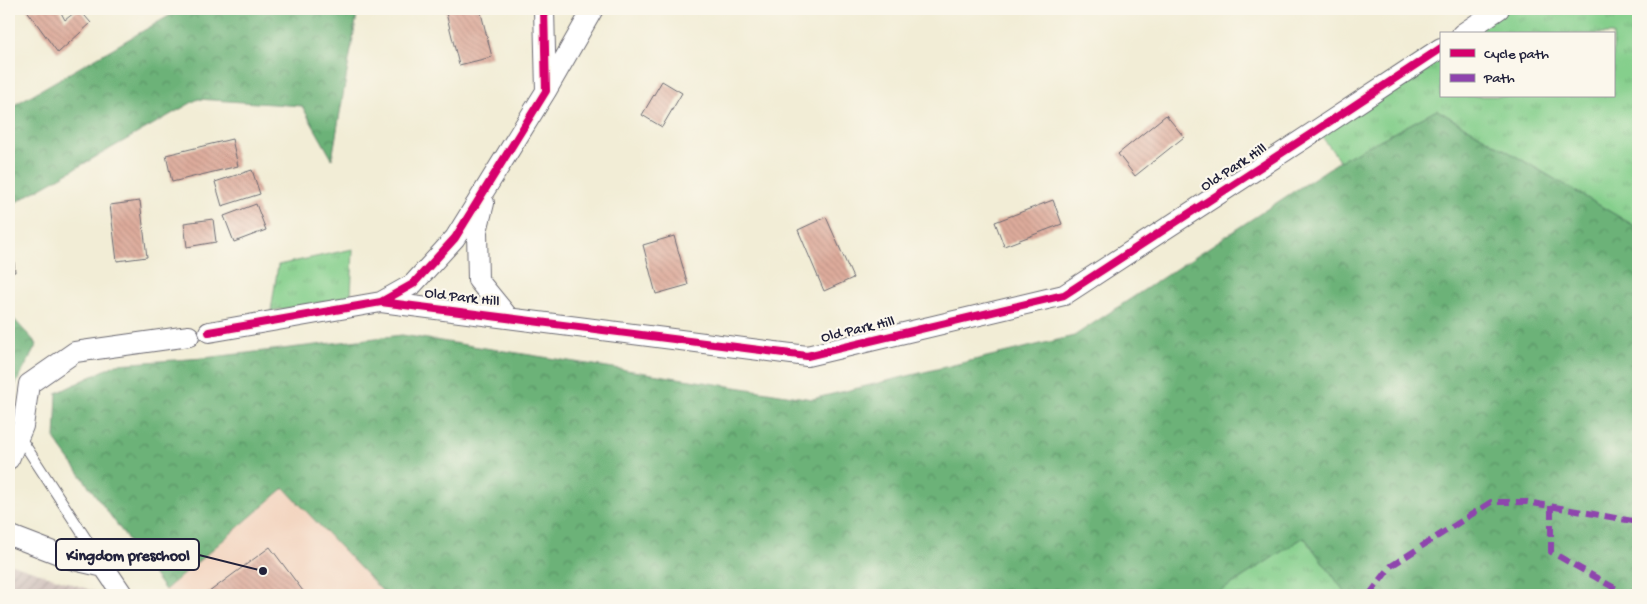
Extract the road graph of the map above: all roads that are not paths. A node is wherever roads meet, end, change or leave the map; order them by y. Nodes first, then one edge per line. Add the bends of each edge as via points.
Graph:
1 (544, 9) edge
2 (593, 9) edge
3 (1499, 9) edge
4 (1476, 15) edge
5 (1463, 32) edge
6 (1440, 49) edge
7 (546, 91) junction
8 (489, 184) junction
9 (381, 302) junction
10 (509, 318) junction
11 (209, 332) dead end
12 (189, 336) dead end
13 (19, 436) junction
14 (9, 460) edge
15 (9, 535) edge
16 (104, 567) junction
17 (123, 595) edge

1 - 7 street
2 - 7 street
3 - 4 street
4 - 5 street
6 - 10 street, Old Park Hill via 1064,294 807,356
7 - 8 street
8 - 9 street via 455,238 413,284
8 - 10 street via 476,231 478,280
9 - 10 street, Old Park Hill
9 - 11 street, Old Park Hill
12 - 13 street via 75,352 29,384
13 - 14 street
13 - 16 lane
15 - 16 street via 74,560
16 - 17 street

